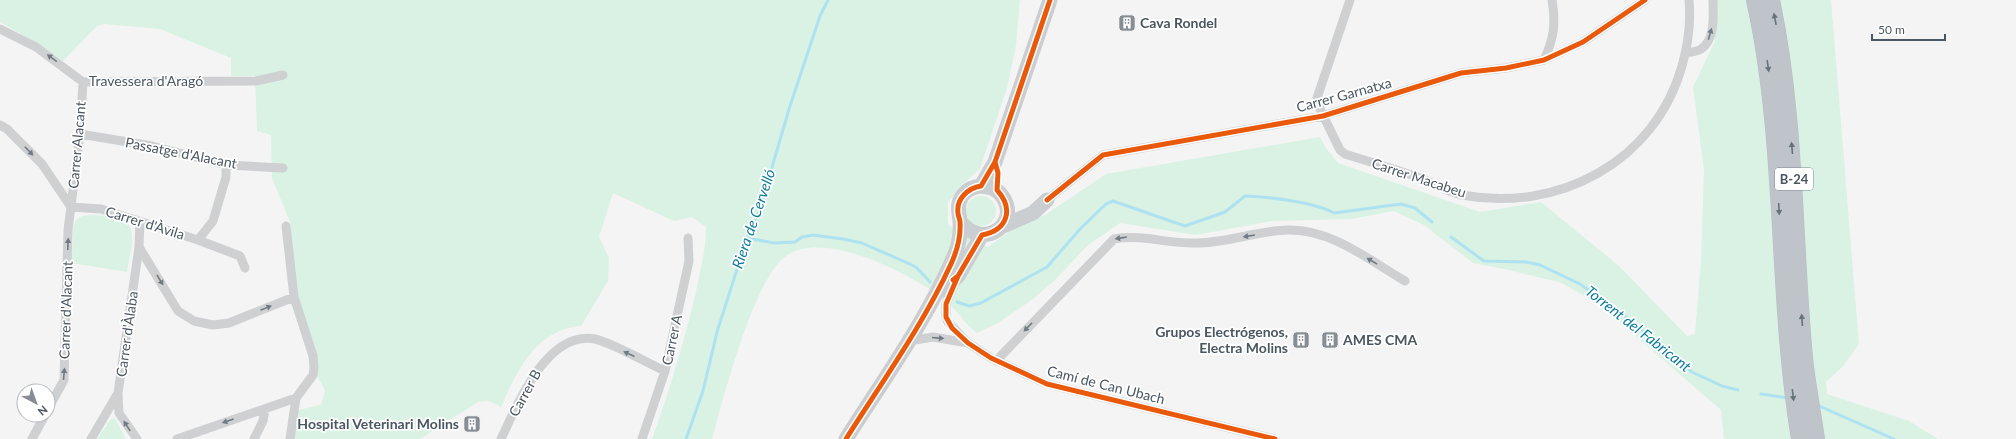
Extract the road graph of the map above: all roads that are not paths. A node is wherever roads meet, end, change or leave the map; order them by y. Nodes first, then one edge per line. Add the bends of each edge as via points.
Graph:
1 (1050, 0) edge
2 (1350, 0) edge
3 (1552, 0) edge
4 (1645, 0) edge
5 (1689, 0) edge
6 (1713, 0) edge
7 (1756, 0) edge
8 (1771, 0) edge
9 (0, 29) edge
10 (1685, 53) junction
11 (1544, 60) junction
12 (283, 75) dead end
13 (83, 82) junction
14 (1323, 116) junction
15 (0, 125) edge
16 (80, 134) junction
17 (995, 162) junction
18 (226, 165) junction
19 (283, 168) dead end
20 (981, 186) junction
21 (1000, 194) junction
22 (1047, 200) junction
23 (71, 207) junction
24 (960, 221) junction
25 (140, 222) junction
26 (286, 226) dead end
27 (1001, 227) junction
28 (982, 235) junction
29 (688, 238) dead end
30 (198, 240) junction
31 (139, 247) junction
32 (245, 268) dead end
33 (1405, 281) dead end
34 (294, 297) junction
35 (937, 302) junction
36 (907, 342) junction
37 (968, 343) junction
38 (1796, 358) junction
39 (996, 361) junction
40 (665, 371) junction
41 (118, 393) junction
42 (56, 394) edge
43 (296, 398) junction
44 (265, 409) junction
45 (108, 411) junction
46 (119, 413) junction
47 (41, 423) edge
48 (855, 425) junction
49 (32, 439) edge
50 (91, 439) edge
51 (137, 439) edge
52 (177, 439) edge
53 (254, 439) edge
54 (290, 439) edge
55 (501, 439) edge
56 (642, 439) edge
57 (841, 439) edge
58 (846, 439) edge
59 (1275, 439) edge
60 (1800, 439) edge
61 (1816, 439) edge

1 - 17 main road
2 - 14 street, Carrer Macabeu via 1317,98
3 - 11 street via 1554,37
4 - 11 street, Carrer Garnatxa via 1583,42
5 - 10 street, Carrer Macabeu via 1689,29
10 -> 6 street via 1700,50 1708,41 1713,25
7 -> 38 highway, B-24 via 1771,90
38 -> 8 highway, B-24 via 1793,161 1786,90
13 -> 9 street, Travessera d'Aragó via 36,47
10 - 14 street, Carrer Macabeu via 1677,84 1660,116 1630,150 1599,173 1564,189 1544,194 1507,198 1461,195 1420,178 1345,154 1336,144
11 - 14 street, Carrer Garnatxa via 1506,68 1461,73
12 - 13 street, Travessera d'Aragó via 256,81
13 - 16 street, Carrer Alacant
14 - 22 street, Carrer Garnatxa via 1103,155
15 -> 23 street via 42,164
16 - 18 street, Passatge d'Alacant via 152,146
16 - 23 street, Carrer Alacant
17 - 20 main road
17 - 21 main road
18 - 19 street, Passatge d'Alacant
18 - 30 street via 226,177 213,221
20 - 21 main road via 988,186
20 - 24 main road via 969,190 963,196 959,203
21 - 22 main road via 1020,207
21 - 27 main road via 1007,205
22 - 27 main road via 1033,213
23 - 25 street, Carrer d'Àvila via 101,209
42 -> 23 street, Carrer d'Alacant via 64,380 68,230
24 - 28 main road via 966,229
24 - 35 main road via 956,252
25 - 30 street, Carrer d'Àvila
25 - 31 street, Carrer d'Àlaba
26 - 34 street
27 - 28 main road via 992,234
28 - 35 main road via 958,276
29 - 40 street, Carrer A via 689,261
30 - 32 street, Carrer d'Àvila via 240,256
31 -> 34 street via 178,311 194,321 213,325 229,323
31 - 41 street, Carrer d'Àlaba
33 -> 39 street via 1337,242 1314,232 1287,230 1186,244 1125,237 1114,239
34 - 43 street via 313,356 314,368 313,375
35 - 36 main road
35 - 37 street, Camí de Can Ubach via 948,322
36 -> 37 street, Camí de Can Ubach via 933,337
36 - 48 main road
37 - 39 street, Camí de Can Ubach
38 -> 60 highway, B-24
38 - 61 highway, B-24
39 - 59 street, Camí de Can Ubach via 1047,384
40 -> 55 street, Carrer B via 594,339 576,341 554,352 536,371
40 - 56 street, Carrer A
41 - 45 street, Carrer d'Àlaba
41 - 46 street
43 - 44 street
43 - 54 street
44 -> 52 street
44 - 53 street via 263,421
45 - 46 street
45 - 50 street, Carrer d'Àlaba
51 -> 46 street
47 - 49 street
48 - 57 street
48 - 58 main road

